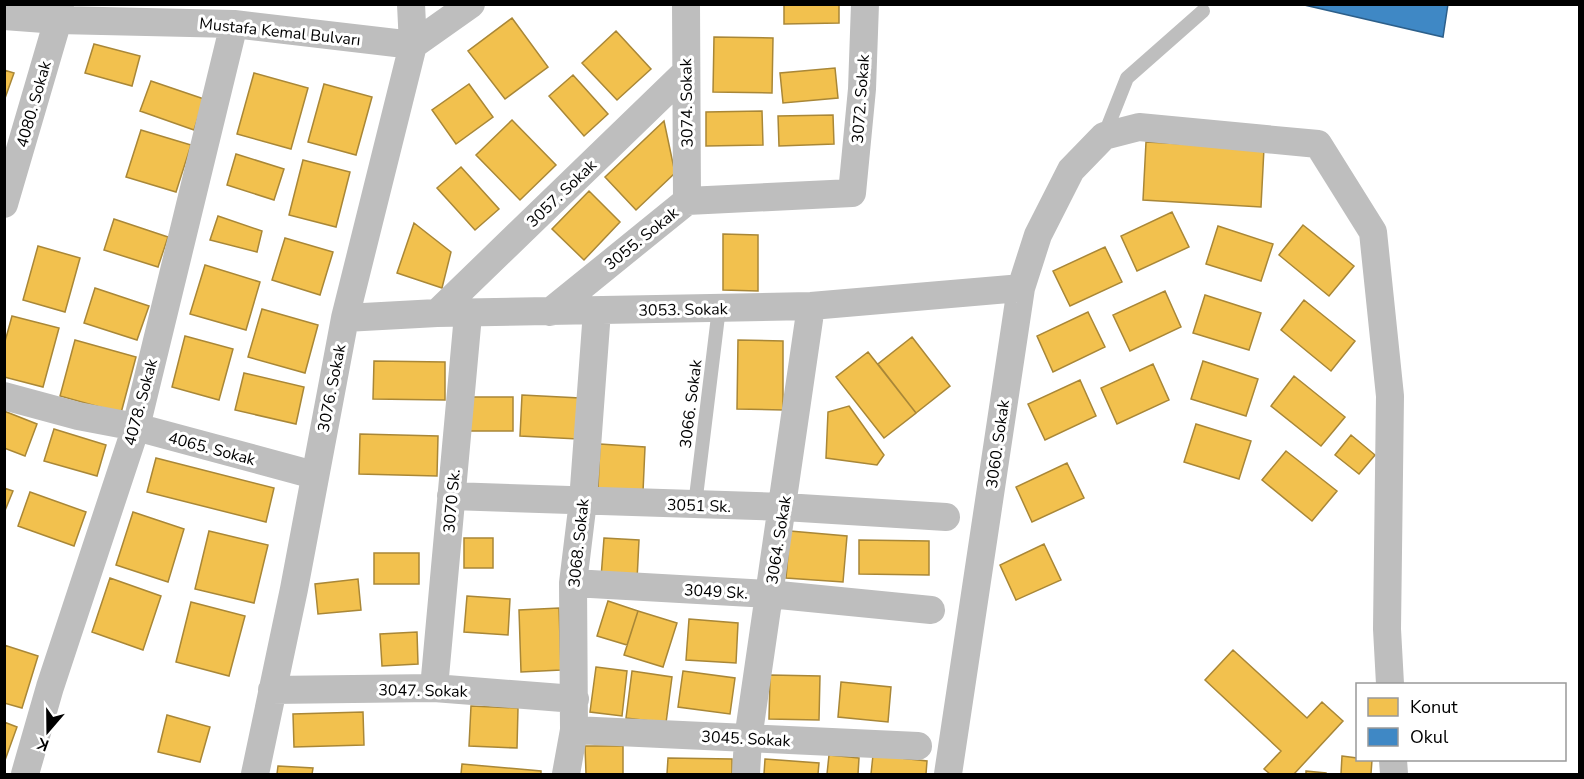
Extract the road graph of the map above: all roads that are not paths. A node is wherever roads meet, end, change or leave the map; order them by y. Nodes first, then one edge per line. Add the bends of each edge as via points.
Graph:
1 (411, 4) edge
2 (471, 4) edge
3 (686, 4) edge
4 (865, 4) edge
5 (1203, 11) dead end
6 (59, 12) edge
7 (4, 16) edge
8 (234, 24) junction
9 (413, 45) junction
10 (685, 73) junction
11 (1104, 136) junction
12 (852, 193) joint
13 (687, 201) junction
14 (4, 204) edge
15 (1021, 288) junction
16 (811, 306) junction
17 (719, 308) junction
18 (597, 311) junction
19 (550, 312) junction
20 (437, 313) junction
21 (468, 315) junction
22 (345, 318) junction
23 (4, 396) edge
24 (135, 427) junction
25 (314, 475) junction
26 (452, 496) junction
27 (583, 501) junction
28 (695, 505) junction
29 (784, 507) junction
30 (946, 517) dead end
31 (573, 583) junction
32 (769, 594) junction
33 (930, 610) dead end
34 (1390, 683) edge
35 (434, 688) junction
36 (272, 690) junction
37 (575, 699) junction
38 (574, 730) junction
39 (748, 738) junction
40 (918, 746) dead end
41 (25, 774) edge
42 (255, 774) edge
43 (566, 774) edge
44 (746, 774) edge
45 (948, 774) edge

1 - 9 street, 3076. Sokak
2 - 9 street
3 - 10 street, 3074. Sokak
4 - 12 street, 3072. Sokak
5 - 11 lane via 1127,78
6 - 7 street, Mustafa Kemal Bulvarı
6 - 8 street, Mustafa Kemal Bulvarı
6 - 14 street, 4080. Sokak
8 - 9 street, Mustafa Kemal Bulvarı
8 - 24 street, 4078. Sokak
9 - 22 street, 3076. Sokak
10 - 13 street, 3074. Sokak
10 - 20 street, 3057. Sokak
11 - 15 street, 3060. Sokak via 1071,170 1038,235
11 - 34 street via 1139,127 1318,144 1373,232 1390,396
12 - 13 street, 3055. Sokak
13 - 19 street, 3055. Sokak
15 - 16 street, 3053. Sokak
15 - 45 street, 3060. Sokak
16 - 17 street, 3053. Sokak
16 - 29 street, 3064. Sokak
17 - 18 street, 3053. Sokak
17 - 28 lane, 3066. Sokak
18 - 19 street, 3053. Sokak
18 - 27 street, 3068. Sokak
19 - 21 street, 3053. Sokak
20 - 21 street, 3053. Sokak
20 - 22 street, 3053. Sokak
21 - 26 street, 3070 Sk.
22 - 25 street, 3076. Sokak
23 - 24 street, 4065. Sokak
24 - 25 street, 4065. Sokak
24 - 41 street, 4078. Sokak
25 - 36 street, 3076. Sokak
26 - 27 street, 3051 Sk.
26 - 35 street, 3070 Sk.
27 - 28 street, 3051 Sk.
27 - 31 street, 3068. Sokak
28 - 29 street, 3051 Sk.
29 - 30 street, 3051 Sk.
29 - 32 street, 3064. Sokak
31 - 32 street, 3049 Sk.
31 - 37 street, 3068. Sokak
32 - 33 street, 3049 Sk.
32 - 39 street, 3064. Sokak
35 - 36 street, 3047. Sokak
35 - 37 street, 3047. Sokak
36 - 42 street, 3076. Sokak
37 - 38 street, 3068. Sokak
38 - 39 street, 3045. Sokak
38 - 43 street, 3068. Sokak
39 - 40 street, 3045. Sokak
39 - 44 street, 3064. Sokak

